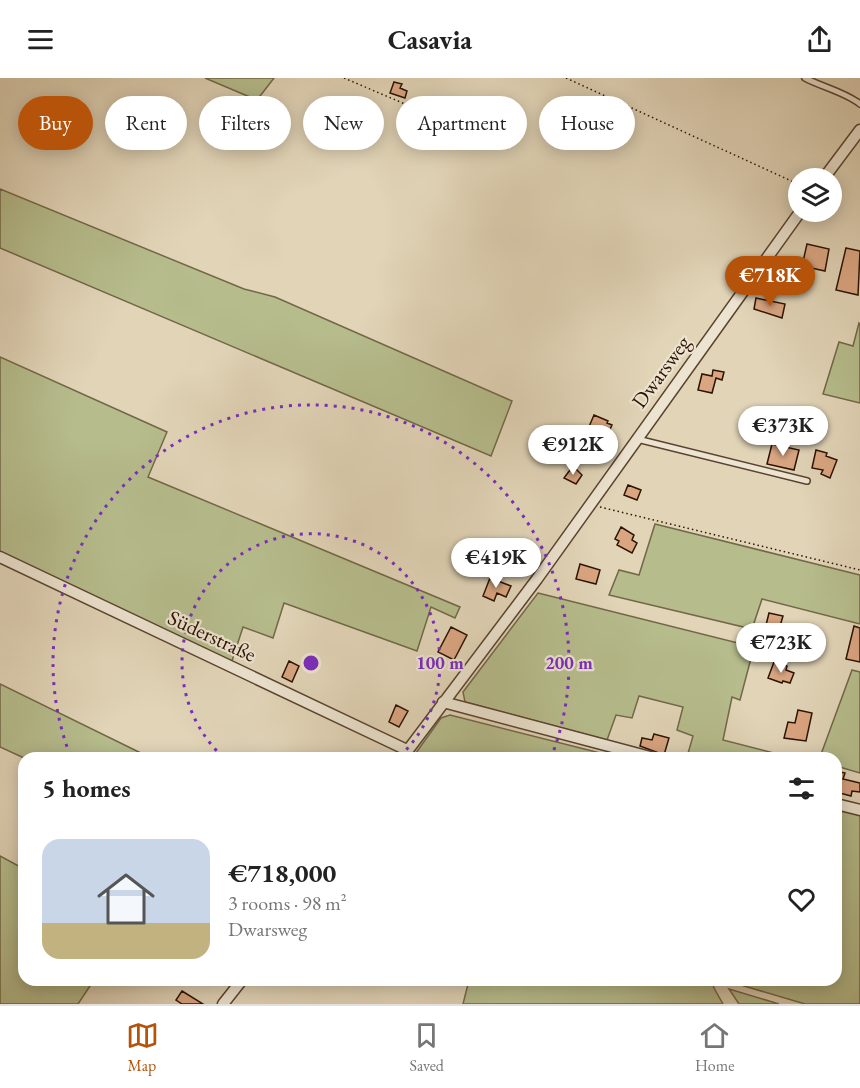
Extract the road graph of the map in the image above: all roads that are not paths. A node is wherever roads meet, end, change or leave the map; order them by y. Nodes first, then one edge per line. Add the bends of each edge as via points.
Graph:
1 (805, 78) edge
2 (860, 104) edge
3 (860, 130) edge
4 (832, 168) edge
5 (793, 222) edge
6 (637, 439) junction
7 (807, 481) dead end
8 (0, 557) edge
9 (443, 702) junction
10 (401, 752) edge
11 (406, 752) edge
12 (631, 752) edge
13 (842, 806) edge
14 (860, 810) edge
15 (238, 986) edge
16 (224, 1004) edge

1 - 2 lane
3 - 4 street
5 - 6 street, Dwarsweg
6 - 7 lane
6 - 9 street, Dwarsweg
8 - 10 street, Süderstraße
9 - 11 street, Dwarsweg
9 - 12 street
13 - 14 street
15 - 16 street

